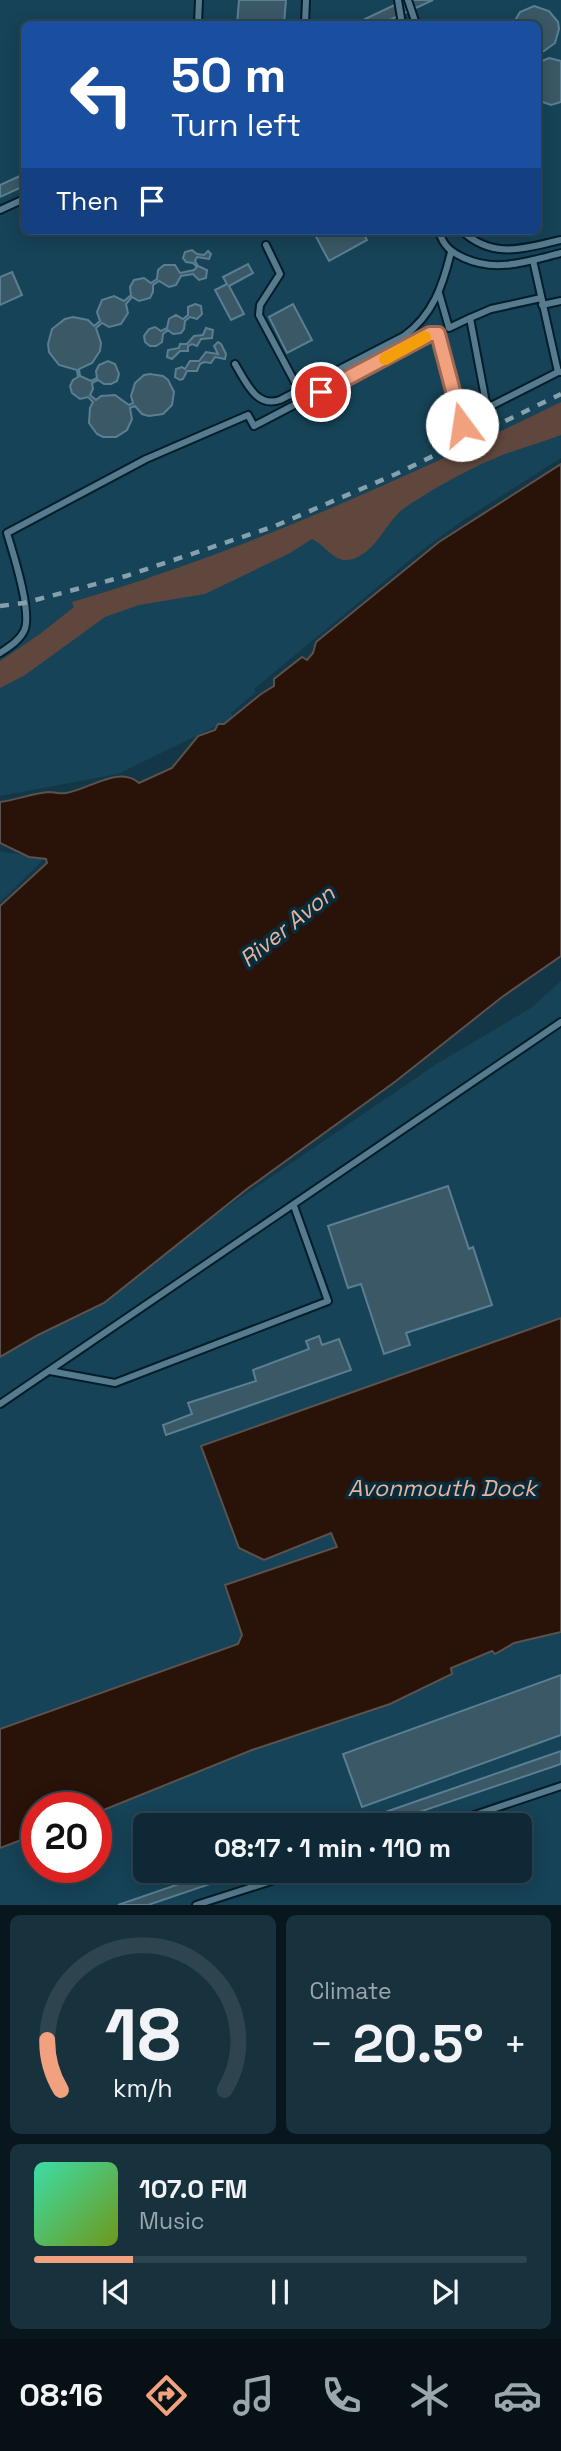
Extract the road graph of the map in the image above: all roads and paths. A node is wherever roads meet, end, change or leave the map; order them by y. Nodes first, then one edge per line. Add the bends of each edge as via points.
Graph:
1 (199, 0) edge
2 (306, 0) edge
3 (398, 0) edge
4 (408, 0) edge
5 (198, 21) edge
6 (305, 21) edge
7 (402, 21) edge
8 (415, 21) edge
9 (21, 200) edge
10 (0, 210) edge
11 (441, 235) edge
12 (466, 235) edge
13 (561, 240) edge
14 (266, 245) dead end
15 (451, 251) junction
16 (561, 253) edge
17 (533, 260) junction
18 (439, 293) junction
19 (561, 301) edge
20 (542, 302) junction
21 (470, 318) junction
22 (235, 364) dead end
23 (559, 372) edge
24 (299, 390) junction
25 (487, 408) junction
26 (0, 653) edge
27 (561, 1022) edge
28 (294, 1206) junction
29 (50, 1371) junction
30 (0, 1404) edge
31 (561, 1786) edge
32 (481, 1813) edge
33 (265, 1883) edge
34 (196, 1905) edge

1 - 5 lane
2 - 6 lane
3 - 7 lane
4 - 8 lane
9 - 10 lane
11 - 15 lane
12 - 13 lane via 498,250 515,251
14 - 24 lane via 279,274 259,315
15 - 17 lane via 489,266
15 - 18 lane
16 - 17 lane
17 - 20 lane
18 - 21 lane via 449,328
18 - 24 lane via 425,318 411,331
19 - 20 lane
20 - 21 lane via 491,309
20 - 23 lane
21 - 25 lane
22 - 24 lane via 255,395 265,402
23 - 25 lane
25 - 26 lane via 462,425 438,334 430,334 254,426 248,415 146,459 7,534 27,623 17,640
27 - 28 lane
28 - 29 lane
28 - 29 lane via 328,1301 115,1383
29 - 30 lane
31 - 32 lane
33 - 34 lane

